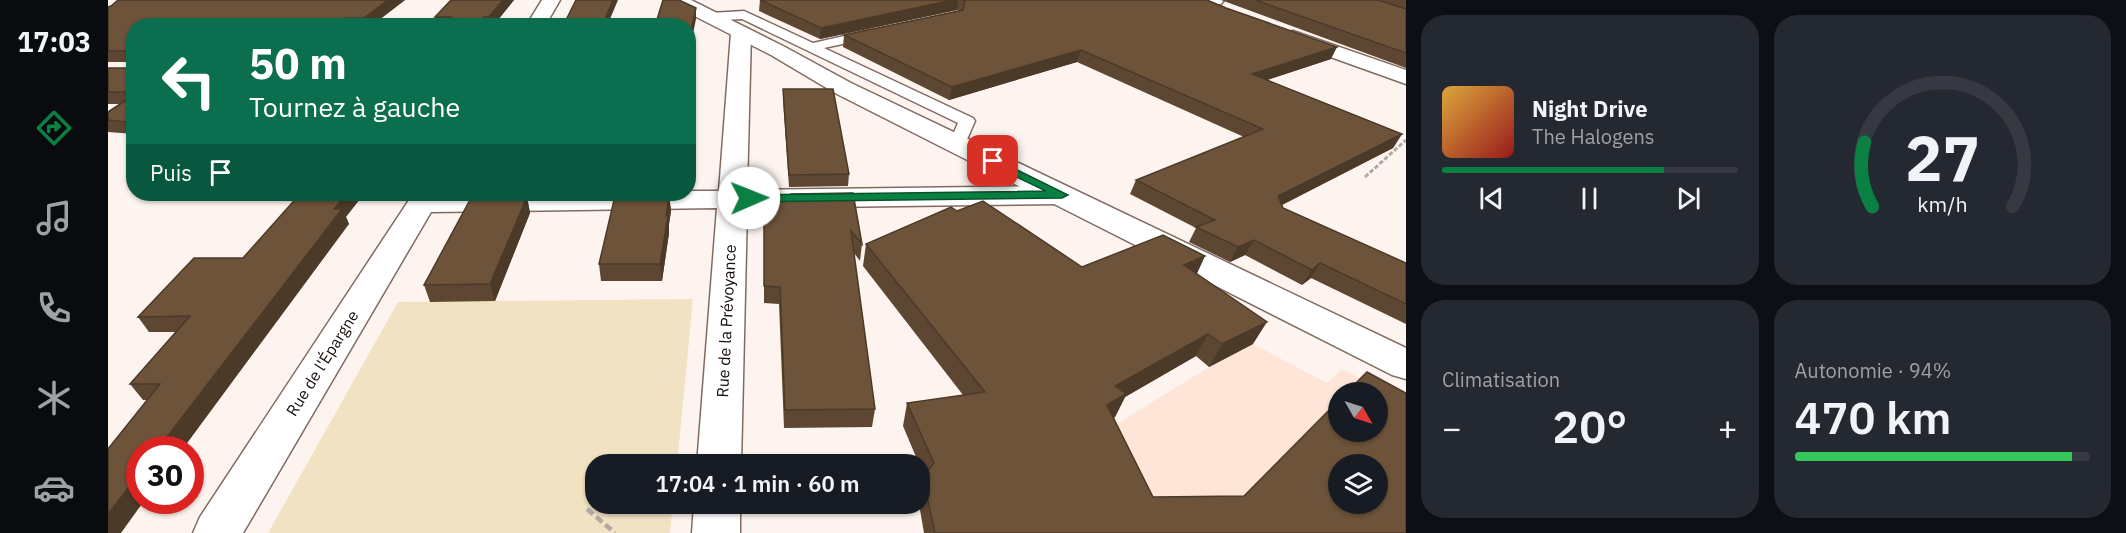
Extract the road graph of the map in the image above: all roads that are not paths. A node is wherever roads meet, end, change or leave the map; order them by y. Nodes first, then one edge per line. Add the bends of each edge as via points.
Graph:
1 (551, 0) edge
2 (677, 0) edge
3 (710, 17) junction
4 (539, 18) edge
5 (1273, 29) edge
6 (741, 33) junction
7 (879, 33) edge
8 (812, 47) junction
9 (1406, 77) edge
10 (957, 144) junction
11 (1062, 195) junction
12 (696, 198) edge
13 (731, 198) junction
14 (422, 201) edge
15 (1406, 365) edge
16 (719, 454) edge
17 (717, 514) edge
18 (217, 533) edge
19 (716, 533) edge

1 - 4 street
2 - 3 street
3 - 6 street
3 - 8 lane via 744,15
5 - 9 street
6 - 10 street
6 - 13 street, Rue de la Prévoyance
7 - 8 lane
8 - 10 lane via 967,121
10 - 11 street
11 - 13 street
11 - 15 street
12 - 13 street
13 - 16 street, Rue de la Prévoyance
14 - 18 street, Rue de l'Épargne
17 - 19 street

